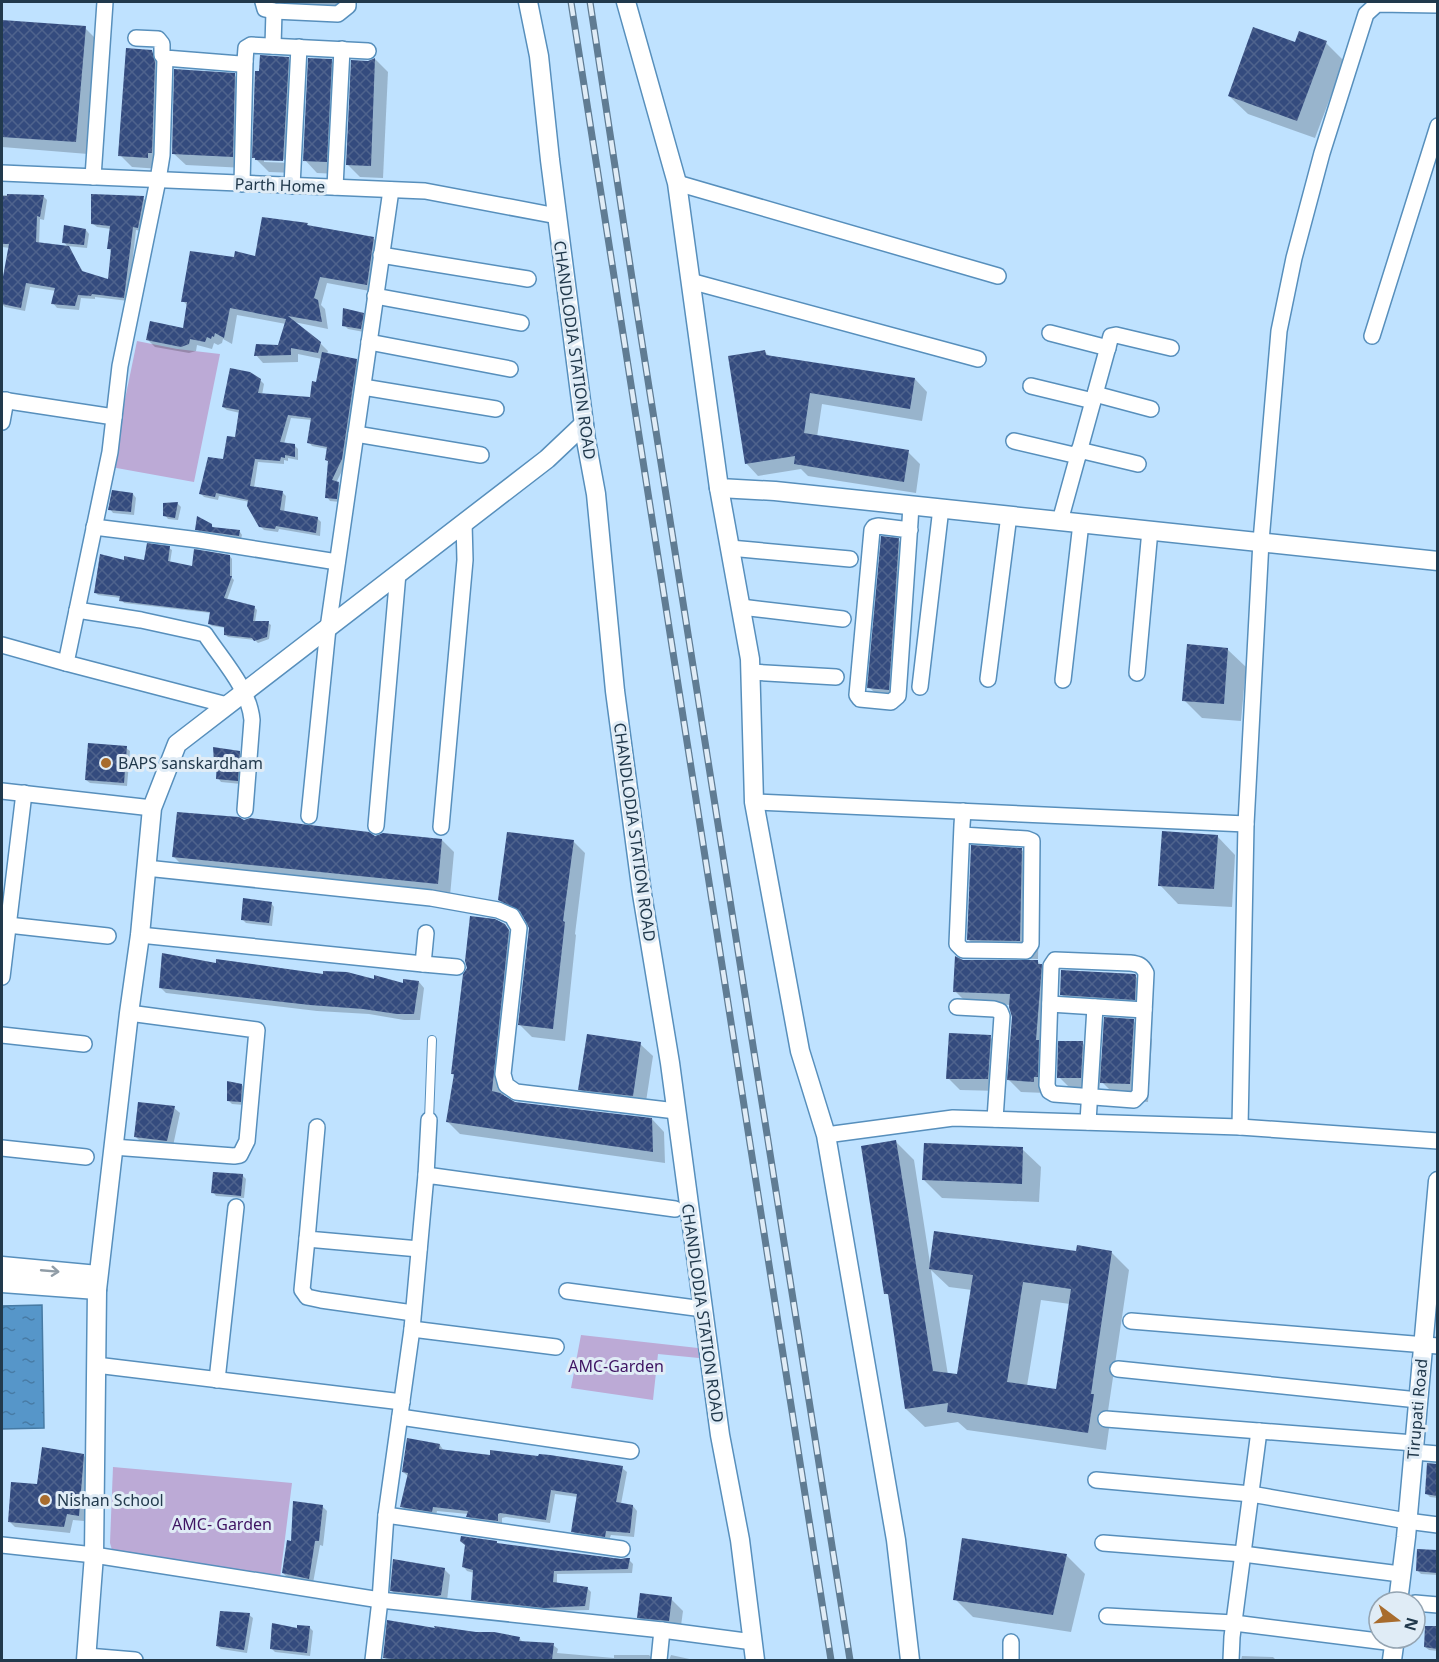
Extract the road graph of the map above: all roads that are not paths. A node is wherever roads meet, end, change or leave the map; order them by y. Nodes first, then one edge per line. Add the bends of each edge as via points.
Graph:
1 (105, 2) edge
2 (348, 2) edge
3 (528, 2) edge
4 (626, 2) edge
5 (1437, 5) edge
6 (269, 6) edge
7 (136, 38) dead end
8 (273, 46) junction
9 (299, 47) junction
10 (342, 49) junction
11 (368, 51) dead end
12 (165, 58) junction
13 (245, 61) junction
14 (1437, 126) edge
15 (2, 173) edge
16 (93, 177) junction
17 (158, 180) junction
18 (676, 183) junction
19 (242, 184) junction
20 (292, 186) junction
21 (335, 187) junction
22 (391, 190) junction
23 (557, 216) junction
24 (381, 255) junction
25 (998, 276) dead end
26 (528, 279) dead end
27 (690, 280) junction
28 (375, 296) junction
29 (521, 323) dead end
30 (1050, 333) dead end
31 (1372, 336) dead end
32 (369, 342) junction
33 (1108, 348) junction
34 (1171, 348) dead end
35 (978, 359) dead end
36 (510, 369) dead end
37 (1030, 386) dead end
38 (363, 387) junction
39 (1094, 398) junction
40 (4, 400) edge
41 (496, 409) dead end
42 (1151, 409) dead end
43 (114, 417) junction
44 (2, 422) edge
45 (584, 424) junction
46 (356, 434) junction
47 (1014, 441) dead end
48 (1079, 453) junction
49 (481, 455) dead end
50 (1138, 464) dead end
51 (719, 488) junction
52 (911, 505) junction
53 (941, 508) junction
54 (1009, 515) junction
55 (1060, 520) junction
56 (464, 523) junction
57 (1081, 523) junction
58 (94, 527) junction
59 (910, 530) junction
60 (1150, 530) junction
61 (1262, 541) junction
62 (730, 548) junction
63 (850, 559) dead end
64 (1437, 561) edge
65 (338, 562) junction
66 (398, 573) junction
67 (741, 607) junction
68 (77, 610) junction
69 (843, 619) dead end
70 (328, 628) junction
71 (2, 645) edge
72 (66, 663) junction
73 (750, 672) junction
74 (1137, 673) dead end
75 (836, 676) dead end
76 (988, 679) dead end
77 (1063, 680) dead end
78 (921, 687) dead end
79 (244, 693) junction
80 (227, 705) junction
81 (2, 791) edge
82 (24, 793) junction
83 (754, 802) junction
84 (152, 808) junction
85 (245, 810) dead end
86 (963, 812) junction
87 (309, 816) dead end
88 (1246, 824) junction
89 (376, 826) dead end
90 (441, 827) dead end
91 (962, 835) junction
92 (146, 868) junction
93 (7, 879) edge
94 (8, 925) junction
95 (426, 933) dead end
96 (140, 935) junction
97 (108, 936) dead end
98 (3, 947) edge
99 (423, 964) junction
100 (457, 967) dead end
101 (2, 977) edge
102 (1050, 1004) junction
103 (957, 1007) dead end
104 (1095, 1007) junction
105 (1144, 1010) junction
106 (129, 1013) junction
107 (2, 1035) edge
108 (432, 1040) dead end
109 (84, 1044) dead end
110 (1090, 1097) junction
111 (676, 1111) junction
112 (995, 1119) junction
113 (429, 1120) joint
114 (1088, 1122) junction
115 (317, 1127) dead end
116 (1240, 1127) junction
117 (826, 1135) junction
118 (1437, 1141) edge
119 (113, 1147) junction
120 (2, 1148) edge
121 (86, 1157) dead end
122 (426, 1175) junction
123 (1437, 1181) edge
124 (1436, 1204) edge
125 (236, 1207) dead end
126 (675, 1209) dead end
127 (307, 1239) junction
128 (419, 1249) junction
129 (2, 1266) edge
130 (1433, 1276) edge
131 (97, 1282) junction
132 (2, 1283) edge
133 (567, 1291) dead end
134 (703, 1309) junction
135 (413, 1313) junction
136 (1131, 1321) dead end
137 (412, 1329) junction
138 (1430, 1346) edge
139 (556, 1347) dead end
140 (96, 1365) junction
141 (1118, 1369) dead end
142 (217, 1380) junction
143 (1418, 1400) junction
144 (402, 1402) junction
145 (400, 1417) junction
146 (1106, 1419) dead end
147 (1259, 1431) junction
148 (1414, 1447) junction
149 (631, 1451) dead end
150 (1437, 1454) edge
151 (1096, 1480) dead end
152 (1251, 1494) junction
153 (386, 1515) junction
154 (1407, 1521) junction
155 (1437, 1525) edge
156 (1103, 1543) dead end
157 (2, 1545) edge
158 (622, 1548) dead end
159 (1243, 1554) junction
160 (94, 1555) junction
161 (1400, 1574) junction
162 (1399, 1590) edge
163 (380, 1600) junction
164 (1107, 1616) dead end
165 (1234, 1623) junction
166 (662, 1630) junction
167 (1011, 1642) dead end
168 (1367, 1643) edge
169 (754, 1651) edge
170 (86, 1658) edge
171 (135, 1660) edge
172 (373, 1660) edge
173 (659, 1660) edge
174 (910, 1660) edge
175 (1011, 1660) edge
176 (1231, 1660) edge

1 - 16 street
2 - 6 street via 338,14
3 - 23 street, CHANDLODIA STATION ROAD via 539,56
4 - 18 street
5 - 61 street via 1377,4 1366,14 1322,153 1279,331
6 - 8 street
7 - 12 street via 158,39
8 - 9 street
8 - 13 street via 251,45 246,48
9 - 10 street
9 - 20 street
10 - 11 street
10 - 21 street
12 - 13 street via 240,64
12 - 17 street
13 - 19 street
14 - 31 street
15 - 16 street, Parth Home
16 - 17 street, Parth Home
17 - 19 street, Parth Home
17 - 43 street via 120,366
18 - 25 street
18 - 27 street
19 - 20 street, Parth Home
20 - 21 street, Parth Home
21 - 22 street, Parth Home
22 - 23 street, Parth Home via 425,191
22 - 24 street
23 - 45 street, CHANDLODIA STATION ROAD
24 - 26 street
24 - 28 street
27 - 35 street
27 - 51 street
28 - 29 street
28 - 32 street
30 - 33 street
32 - 36 street
32 - 38 street
33 - 34 street via 1111,336 1116,335
33 - 39 street
37 - 39 street
38 - 41 street
38 - 46 street
39 - 42 street
39 - 48 street
40 - 43 street
40 - 44 street
43 - 58 street
45 - 56 street
45 - 111 street, CHANDLODIA STATION ROAD via 596,494 615,691 642,894
46 - 49 street
46 - 65 street
47 - 48 street
48 - 50 street
48 - 55 street
51 - 52 street
51 - 62 street
52 - 53 street
52 - 59 street
53 - 54 street
53 - 78 street
54 - 55 street
54 - 76 street
55 - 57 street
56 - 66 street
56 - 90 street via 465,560
57 - 60 street
57 - 77 street
58 - 65 street
58 - 68 street
59 - 59 street via 897,696 891,702 860,699 857,695 872,530 878,526
60 - 61 street
60 - 74 street
61 - 64 street
61 - 88 street
62 - 63 street
62 - 67 street
65 - 70 street
66 - 70 street
66 - 89 street
67 - 69 street
67 - 73 street
68 - 72 street
68 - 79 street via 205,634
70 - 79 street
70 - 87 street
71 - 72 street
72 - 80 street
73 - 75 street
73 - 83 street
79 - 80 street
79 - 85 street via 252,720
80 - 84 street via 177,744
81 - 82 street
82 - 84 street
82 - 93 street
83 - 86 street
83 - 117 street via 800,1051
84 - 92 street
86 - 88 street
86 - 91 street
88 - 116 street
91 - 91 street via 958,947 1026,951 1031,944 1032,841
92 - 96 street
92 - 111 street via 431,898 512,916 519,928 503,1074 506,1084 516,1092
93 - 94 street
94 - 97 street
94 - 98 street
95 - 99 street
96 - 99 street
96 - 106 street
98 - 101 street
99 - 100 street
102 - 104 street
102 - 105 street via 1051,966 1055,960 1139,964 1146,973
102 - 110 street via 1049,1091
103 - 112 street via 994,1009 1002,1016
104 - 105 street
104 - 110 street
105 - 110 street via 1138,1098
106 - 119 street
106 - 119 street via 257,1030 247,1141 240,1155 234,1156
107 - 109 street
108 - 113 lane
110 - 114 street
111 - 134 street, CHANDLODIA STATION ROAD
112 - 114 street
112 - 117 street via 953,1118
113 - 122 street
114 - 116 street
115 - 127 street
116 - 118 street
117 - 174 street via 896,1540
119 - 131 street
120 - 121 street
122 - 126 street
122 - 128 street
123 - 124 street, Tirupati Road
124 - 130 street, Tirupati Road
125 - 142 street
127 - 128 street
127 - 135 street via 302,1290 307,1297
128 - 135 street
129 -> 131 street
130 - 138 street, Tirupati Road
131 - 132 street
131 - 140 street
133 - 134 street
134 - 169 street, CHANDLODIA STATION ROAD
135 - 137 street
136 - 138 street
137 - 139 street
137 - 144 street
138 - 143 street, Tirupati Road
140 - 142 street
140 - 160 street
141 - 143 street
142 - 144 street
143 - 148 street, Tirupati Road
144 - 145 street
145 - 149 street
145 - 153 street
146 - 147 street
147 - 148 street
147 - 152 street
148 - 150 street
148 - 154 street, Tirupati Road
151 - 152 street
152 - 154 street
152 - 159 street
153 - 158 street
153 - 163 street
154 - 155 street
154 - 161 street, Tirupati Road
156 - 159 street
157 - 160 street
159 - 161 street
159 - 165 street
160 - 163 street
160 - 170 street
161 - 162 street, Tirupati Road
163 - 166 street
163 - 172 street
164 - 165 street
165 - 168 street
165 - 176 street
166 - 169 street
166 - 173 street
167 - 175 street
170 - 171 street

